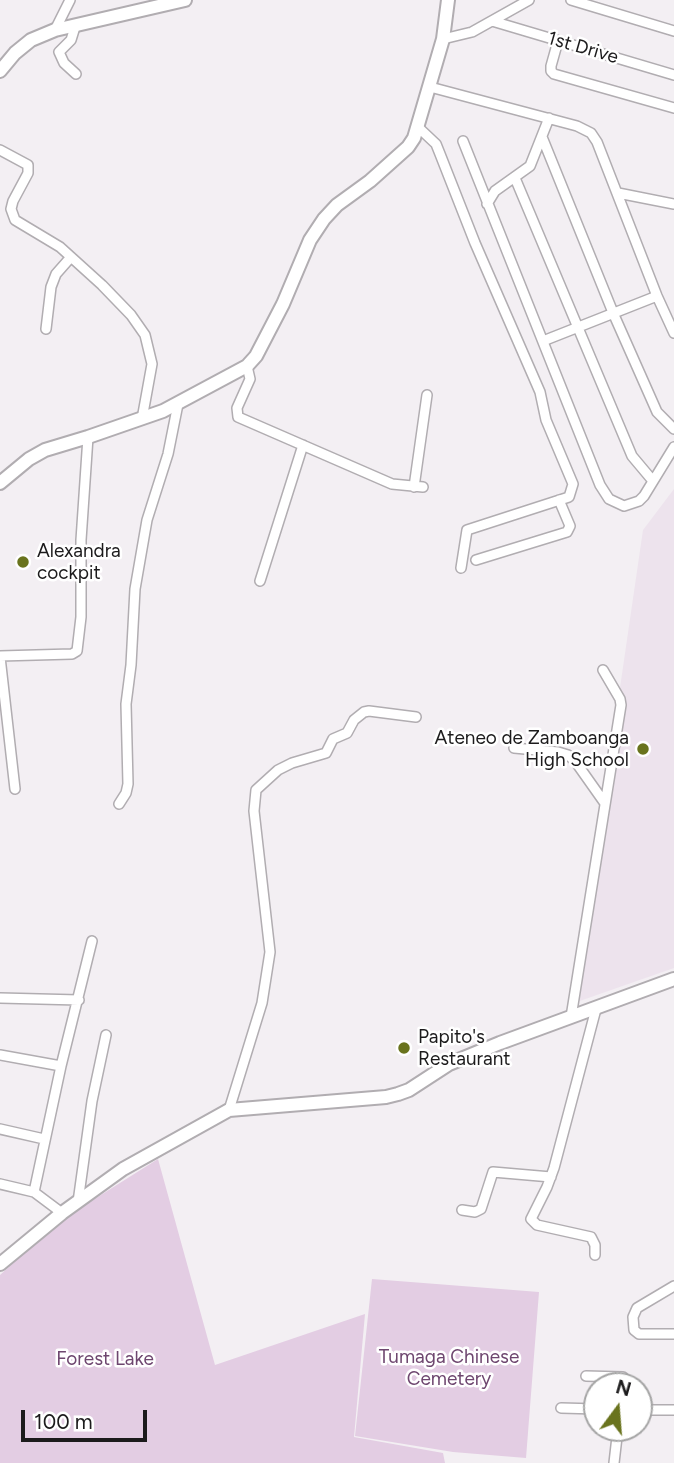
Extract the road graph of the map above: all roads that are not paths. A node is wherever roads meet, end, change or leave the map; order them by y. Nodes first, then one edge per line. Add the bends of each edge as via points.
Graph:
1 (69, 0) edge
2 (185, 0) edge
3 (448, 0) edge
4 (529, 0) edge
5 (571, 0) edge
6 (492, 21) junction
7 (75, 27) junction
8 (55, 30) junction
9 (674, 31) edge
10 (443, 39) junction
11 (558, 41) junction
12 (0, 72) edge
13 (76, 74) dead end
14 (674, 75) edge
15 (430, 88) junction
16 (674, 108) edge
17 (550, 118) junction
18 (419, 128) junction
19 (542, 137) junction
20 (463, 141) dead end
21 (0, 150) edge
22 (515, 177) junction
23 (618, 192) junction
24 (487, 204) junction
25 (674, 204) edge
26 (71, 257) junction
27 (657, 296) junction
28 (614, 315) junction
29 (671, 319) edge
30 (46, 329) dead end
31 (579, 329) junction
32 (674, 333) edge
33 (543, 341) junction
34 (247, 366) junction
35 (428, 395) dead end
36 (178, 404) junction
37 (142, 419) junction
38 (674, 429) edge
39 (88, 438) junction
40 (303, 445) junction
41 (674, 447) edge
42 (653, 481) junction
43 (0, 483) edge
44 (559, 500) junction
45 (476, 560) dead end
46 (460, 568) dead end
47 (260, 582) dead end
48 (0, 656) edge
49 (603, 670) dead end
50 (416, 717) dead end
51 (514, 748) dead end
52 (15, 789) dead end
53 (604, 802) junction
54 (119, 804) dead end
55 (92, 941) dead end
56 (674, 979) edge
57 (0, 998) edge
58 (79, 1000) junction
59 (596, 1009) junction
60 (571, 1017) junction
61 (106, 1035) dead end
62 (0, 1055) edge
63 (61, 1066) junction
64 (229, 1110) junction
65 (0, 1129) edge
66 (44, 1139) junction
67 (551, 1177) junction
68 (0, 1184) edge
69 (34, 1192) junction
70 (78, 1202) junction
71 (463, 1210) dead end
72 (62, 1213) junction
73 (595, 1255) dead end
74 (0, 1264) edge
75 (674, 1286) edge
76 (669, 1292) edge
77 (674, 1334) edge
78 (561, 1408) dead end
79 (583, 1409) edge
80 (653, 1410) edge
81 (674, 1410) edge
82 (616, 1442) edge
83 (614, 1463) edge

1 - 8 street
2 - 7 street
3 - 10 street
4 - 6 street
5 - 9 street
6 - 10 street
6 - 11 street, 1st Drive
7 - 8 street
7 - 13 street via 60,52
8 - 12 street via 31,40
10 - 15 street
11 - 14 street, 1st Drive
11 - 16 street via 551,66 554,74
15 - 17 street
15 - 18 street
17 - 19 street
17 - 23 street via 591,133
18 - 34 street via 408,147 324,219
18 - 44 street via 436,144 540,391 546,420 573,484 569,497
19 - 22 street via 530,166
19 - 28 street
20 - 24 street
21 - 26 street via 28,165 13,201 15,220
22 - 24 street via 495,191
22 - 31 street
23 - 25 street
23 - 27 street
24 - 33 street
26 - 30 street via 51,287
26 - 37 street via 131,315 145,335 152,363
27 - 28 street
27 - 29 street
28 - 31 street
28 - 38 street via 657,412
29 - 32 street
31 - 33 street
31 - 42 street via 632,456
33 - 42 street via 609,499 624,506 633,504
34 - 36 street
34 - 40 street via 250,379 236,415
35 - 40 street via 418,487 391,484
36 - 37 street
36 - 54 street via 147,520 135,589 126,704 128,784
37 - 39 street
39 - 43 street via 29,458
39 - 48 street via 77,651
40 - 47 street
41 - 42 street
44 - 45 street via 570,526 567,532
44 - 46 street via 467,530
48 - 52 street
49 - 53 street via 621,705
50 - 64 street via 363,712 347,733 333,739 326,753 278,770 256,790 254,811 270,952 262,1003
51 - 53 street via 568,755
53 - 60 street
55 - 58 street
56 - 59 street
57 - 58 street
58 - 63 street
59 - 60 street
59 - 67 street
60 - 64 street via 449,1064 409,1090 386,1097
61 - 70 street
62 - 63 street
63 - 66 street
64 - 70 street via 123,1169
65 - 66 street
66 - 69 street
67 - 71 street via 493,1172 481,1209
67 - 73 street via 532,1223 591,1237
68 - 69 street
69 - 72 street
70 - 72 street
72 - 74 street
75 - 76 street
76 - 77 street via 637,1308 634,1330 643,1336
78 - 79 street
80 - 81 street
82 - 83 street

